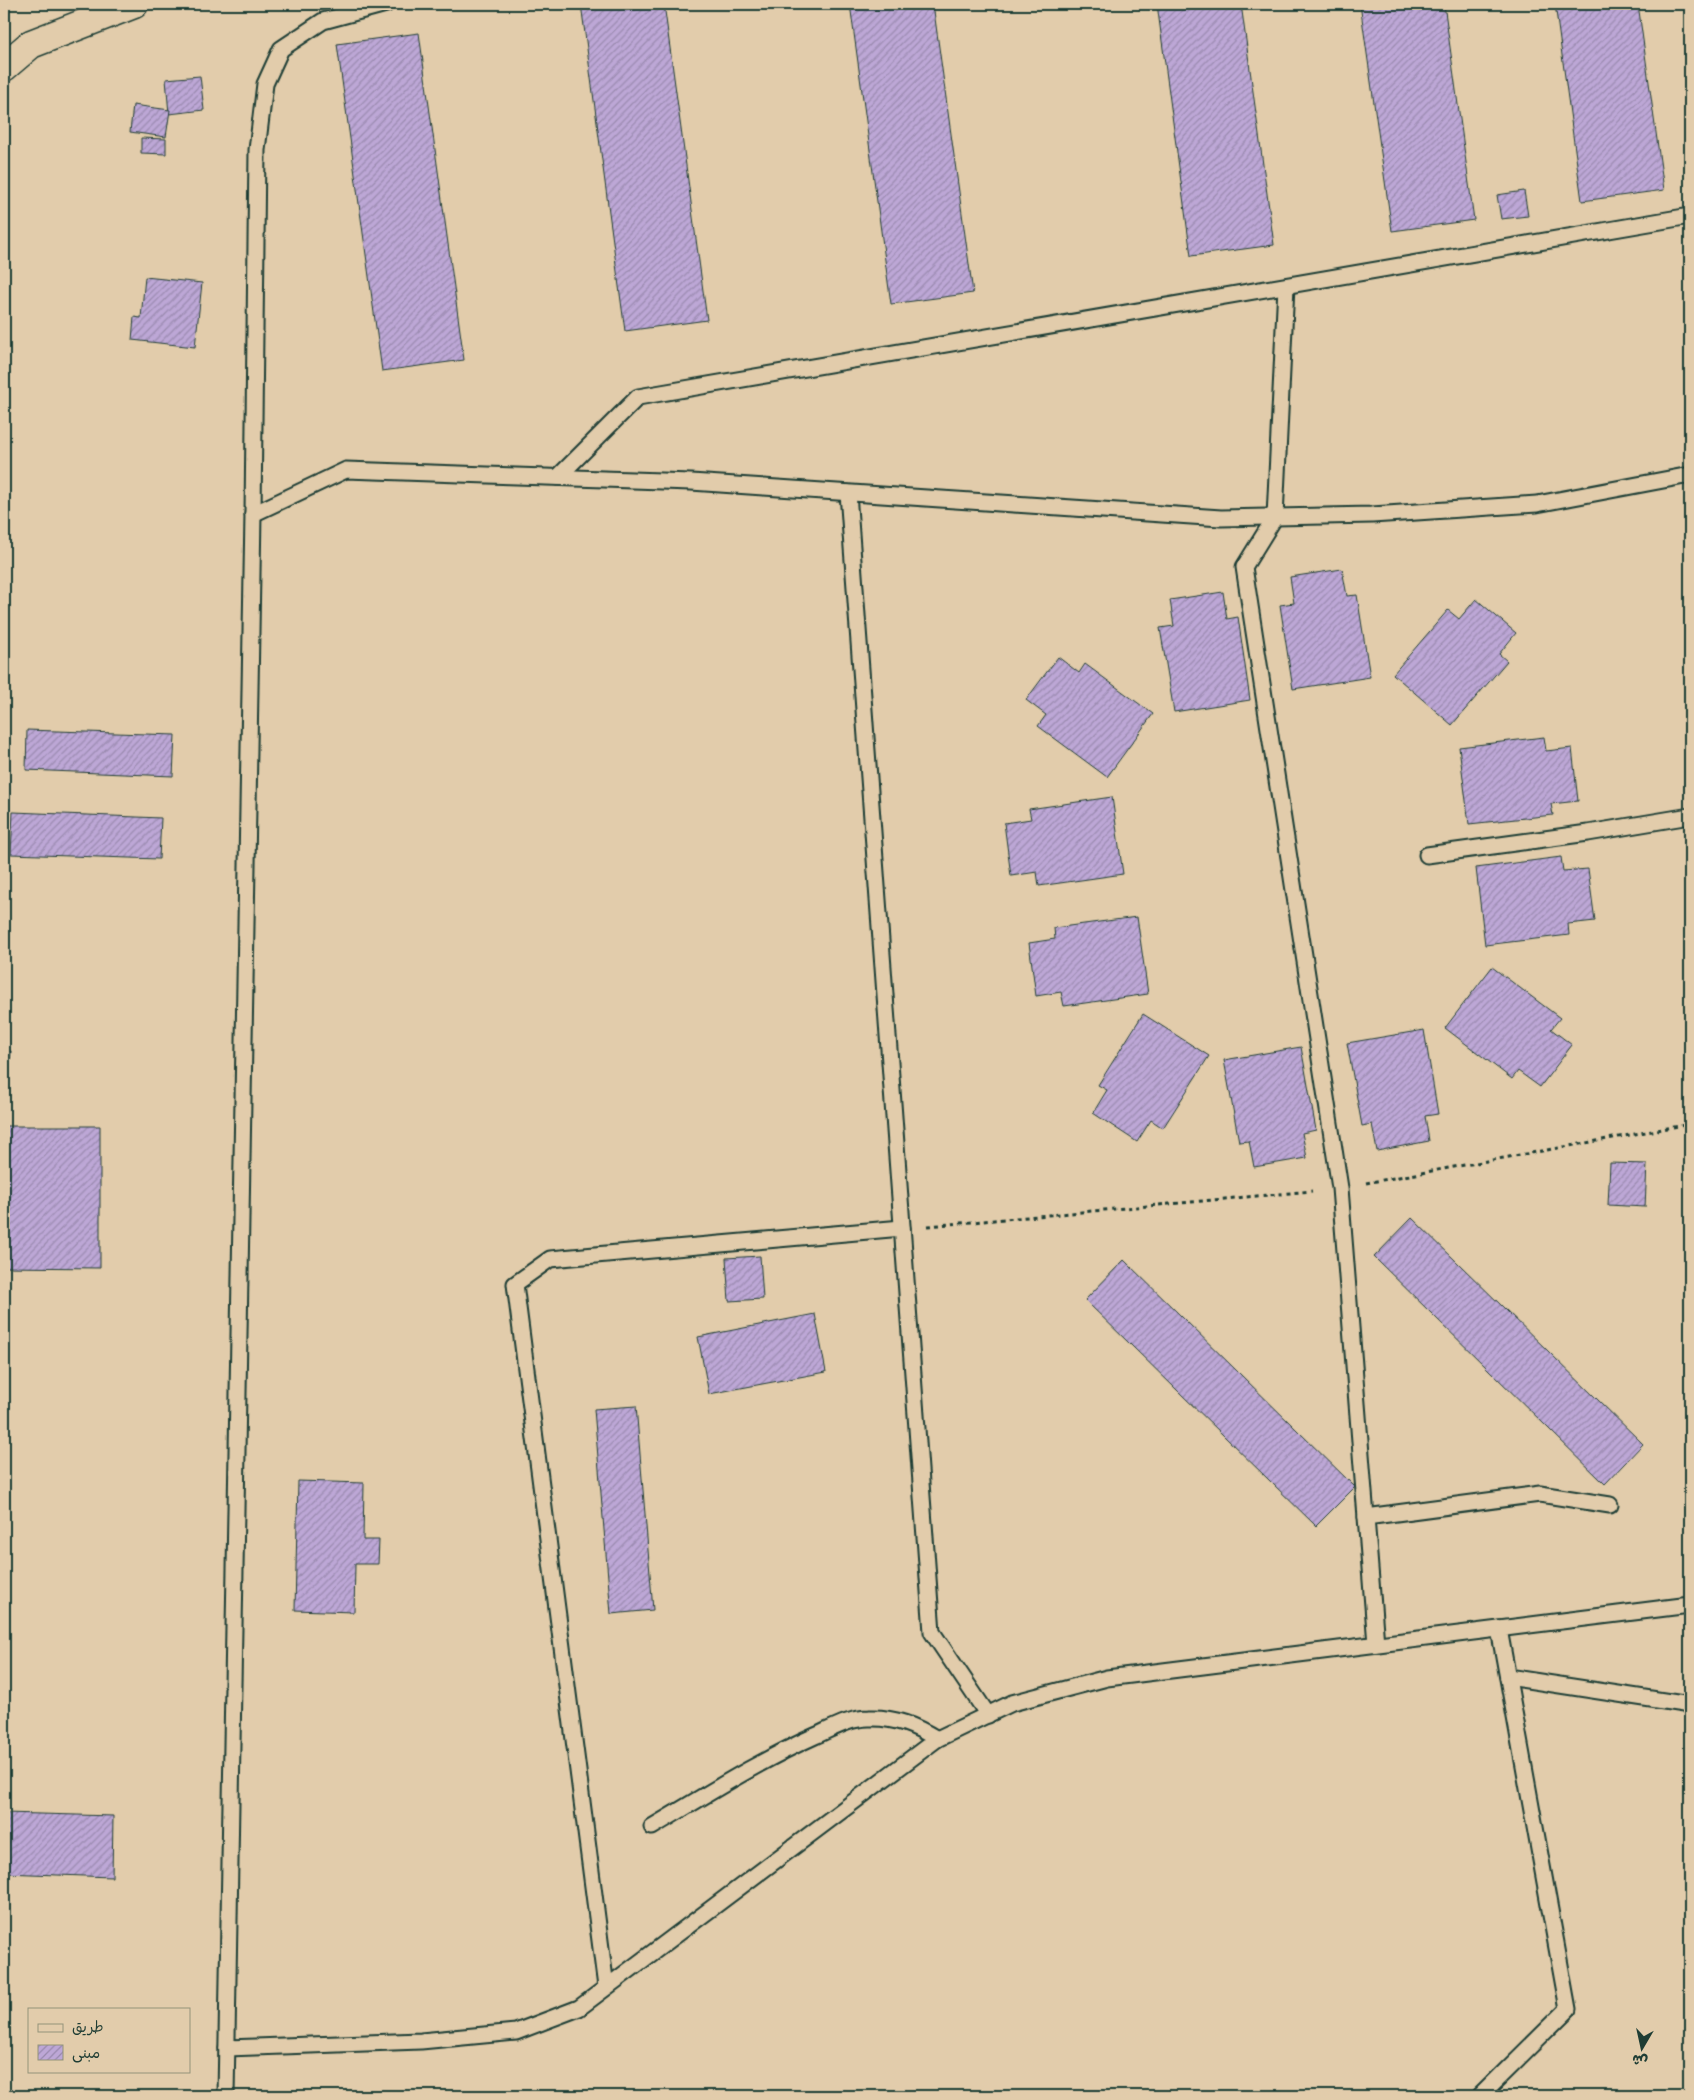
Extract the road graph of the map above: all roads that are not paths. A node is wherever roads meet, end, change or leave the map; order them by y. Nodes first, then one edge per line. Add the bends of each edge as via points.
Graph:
1 (134, 4) edge
2 (386, 4) edge
3 (4, 67) edge
4 (1690, 216) edge
5 (1286, 286) junction
6 (1690, 475) edge
7 (558, 477) junction
8 (848, 493) junction
9 (253, 514) junction
10 (1275, 517) junction
11 (1690, 816) edge
12 (1427, 855) dead end
13 (902, 1228) junction
14 (1610, 1505) dead end
15 (1366, 1517) junction
16 (1690, 1605) edge
17 (1499, 1628) junction
18 (1376, 1644) junction
19 (1508, 1677) junction
20 (1690, 1705) edge
21 (988, 1715) junction
22 (937, 1739) junction
23 (652, 1827) dead end
24 (606, 1987) junction
25 (227, 2048) junction
26 (226, 2096) edge
27 (1480, 2096) edge

1 - 3 main road via 31,44
2 - 9 lane via 323,21 281,49 265,84 257,150
4 - 5 lane
5 - 7 lane via 638,397
5 - 10 lane
6 - 10 lane via 1537,504 1372,515
7 - 8 lane
7 - 9 lane via 346,470
8 - 10 lane via 1221,518
8 - 13 lane
9 - 25 lane
10 - 15 lane via 1244,567 1340,1188
11 - 12 lane
13 - 21 lane via 932,1632
13 - 24 lane via 550,1259 515,1284
14 - 15 lane via 1540,1494
15 - 18 lane
16 - 17 lane
17 - 18 lane
17 - 19 lane
18 - 21 lane via 1107,1678 1012,1703
19 - 20 lane
19 - 27 lane via 1568,2009
21 - 22 lane
22 - 23 lane via 902,1722 868,1718 851,1720 776,1754
22 - 24 lane
24 - 25 lane via 579,2008 516,2032 393,2042
25 - 26 lane

